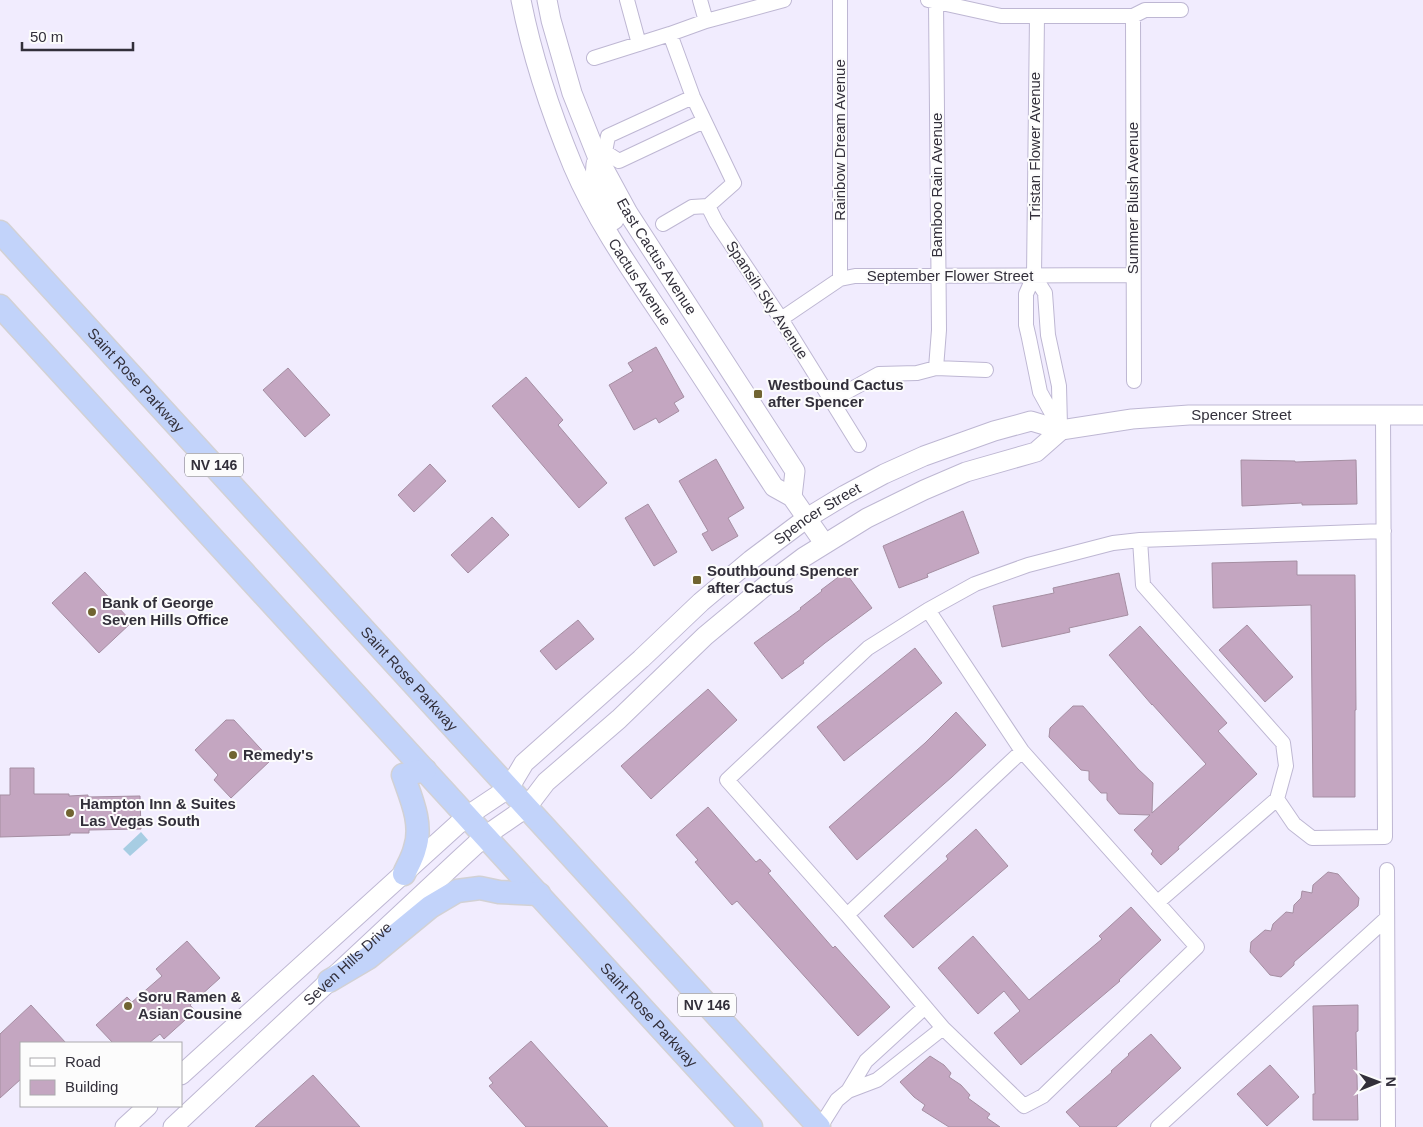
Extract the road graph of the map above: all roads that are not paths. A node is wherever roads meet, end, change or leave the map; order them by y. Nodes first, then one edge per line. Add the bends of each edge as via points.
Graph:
1 (521, 0) edge
2 (535, 0) edge
3 (547, 0) edge
4 (627, 0) edge
5 (700, 0) edge
6 (784, 0) edge
7 (840, 0) edge
8 (932, 1) edge
9 (1182, 10) dead end
10 (1037, 16) junction
11 (1133, 16) junction
12 (550, 20) junction
13 (706, 21) junction
14 (670, 34) junction
15 (639, 44) junction
16 (594, 58) dead end
17 (542, 77) junction
18 (693, 97) junction
19 (704, 121) junction
20 (601, 154) junction
21 (708, 206) junction
22 (663, 224) dead end
23 (0, 232) edge
24 (621, 254) junction
25 (1133, 275) junction
26 (938, 276) junction
27 (1034, 276) junction
28 (840, 279) junction
29 (0, 306) edge
30 (781, 319) junction
31 (667, 324) junction
32 (936, 368) junction
33 (986, 370) dead end
34 (735, 380) junction
35 (1134, 381) dead end
36 (832, 400) junction
37 (1383, 414) junction
38 (1423, 415) edge
39 (1061, 430) junction
40 (858, 445) dead end
41 (792, 497) junction
42 (815, 531) junction
43 (1384, 531) junction
44 (1140, 540) junction
45 (928, 610) junction
46 (1022, 751) junction
47 (425, 770) junction
48 (509, 788) junction
49 (1277, 799) junction
50 (527, 807) junction
51 (467, 816) junction
52 (485, 836) junction
53 (1387, 870) dead end
54 (404, 874) junction
55 (539, 894) junction
56 (1158, 902) junction
57 (847, 915) junction
58 (1387, 918) junction
59 (328, 981) junction
60 (925, 1007) junction
61 (943, 1028) junction
62 (182, 1074) edge
63 (848, 1091) junction
64 (147, 1107) edge
65 (125, 1127) edge
66 (173, 1127) edge
67 (751, 1127) edge
68 (819, 1127) edge
69 (1158, 1127) edge
70 (1388, 1127) edge

1 - 17 main road, Cactus Avenue
2 - 12 main road via 543,15
3 - 12 main road, East Cactus Avenue
4 - 15 street
5 - 13 street
6 - 13 street
7 - 28 street, Rainbow Dream Avenue
8 - 10 street via 1001,16
8 - 26 street, Bamboo Rain Avenue
9 - 11 street via 1145,10
10 - 11 street
10 - 27 street, Tristan Flower Avenue
11 - 25 street, Summer Blush Avenue
12 - 20 main road, East Cactus Avenue via 572,93
13 - 14 street
14 - 15 street
14 - 18 street
15 - 16 street
17 - 20 main road via 557,94 581,147 586,152
17 - 24 main road, Cactus Avenue via 574,168
18 - 19 street
18 - 20 street via 608,136
19 - 20 street via 619,161
19 - 21 street via 734,183
20 - 24 main road via 594,171 595,179 620,234
20 - 34 main road, East Cactus Avenue via 628,213
21 - 22 street via 692,207
21 - 30 street, Spansih Sky Avenue
23 - 48 highway, Saint Rose Parkway / NV 146
24 - 31 main road, Cactus Avenue
25 - 27 street, September Flower Street
25 - 35 street, Summer Blush Avenue
26 - 27 street, September Flower Street
26 - 28 street, September Flower Street via 855,276
26 - 32 street, Bamboo Rain Avenue
27 - 39 street, Tristan Flower Avenue via 1045,294 1048,336 1059,386
27 - 39 street, Tristan Flower Avenue via 1026,294 1028,332 1040,392
28 - 30 street, September Flower Street
29 - 47 highway, Saint Rose Parkway / NV 146
30 - 36 street, Spansih Sky Avenue
31 - 34 main road via 682,323 722,373
31 - 41 main road, Cactus Avenue via 774,487
32 - 33 street
32 - 36 street via 917,373 879,374
34 - 41 main road, East Cactus Avenue via 795,472
36 - 40 street, Spansih Sky Avenue
37 - 38 main road, Spencer Street
37 - 39 main road, Spencer Street via 1189,415 1132,419
37 - 43 street
39 - 42 main road, Spencer Street via 1036,452 966,472 867,518
39 - 42 main road, Spencer Street via 1031,421 924,456 884,474
41 - 42 main road, Cactus Avenue
42 - 48 main road, Spencer Street via 751,560 524,763
42 - 50 main road, Spencer Street via 764,587 705,636 619,719 546,782
43 - 44 street
43 - 49 street via 1385,837 1312,838 1294,824
44 - 45 street via 1113,543 1028,565 975,584
44 - 49 street via 1143,585 1283,743 1286,766
45 - 46 street
45 - 57 street via 868,648 727,780
46 - 56 street
46 - 57 street
47 - 51 highway, Saint Rose Parkway / NV 146
47 - 54 highway via 403,775 418,826 415,849
48 - 50 highway, Saint Rose Parkway / NV 146
48 - 51 main road, Seven Hills Drive
49 - 56 street
50 - 52 main road, Seven Hills Drive
50 - 68 highway, Saint Rose Parkway / NV 146
51 - 52 highway, Saint Rose Parkway / NV 146
51 - 54 main road, Seven Hills Drive
52 - 55 highway, Saint Rose Parkway / NV 146
52 - 59 main road, Seven Hills Drive
53 - 58 street
54 - 62 main road, Seven Hills Drive
55 - 59 highway via 480,888 457,891 430,907 368,958
55 - 67 highway, Saint Rose Parkway / NV 146
56 - 61 street via 1197,948 1043,1096 1024,1106
57 - 60 street
58 - 69 street
58 - 70 street
59 - 66 main road, Seven Hills Drive
60 - 61 street
60 - 63 street via 866,1061
61 - 63 street via 878,1080
63 - 68 street
64 - 65 main road

